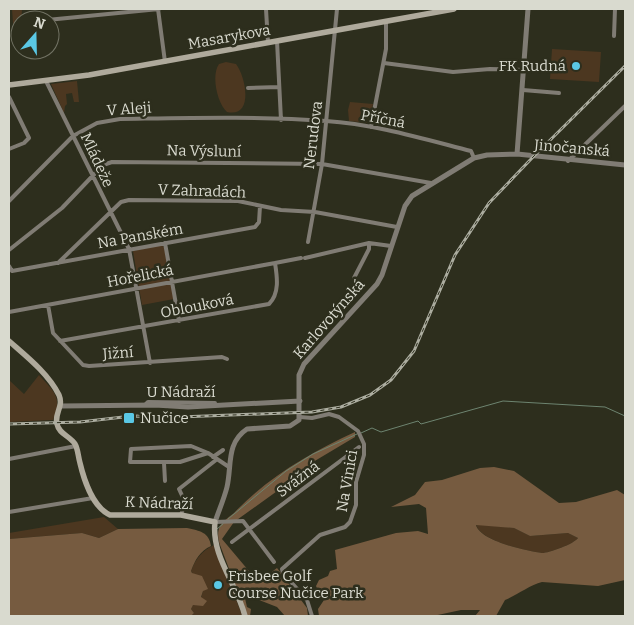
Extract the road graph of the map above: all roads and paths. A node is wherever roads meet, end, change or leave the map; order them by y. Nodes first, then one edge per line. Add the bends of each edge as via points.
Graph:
1 (159, 9) edge
2 (266, 9) edge
3 (337, 9) edge
4 (451, 9) edge
5 (528, 9) edge
6 (615, 9) edge
7 (60, 19) edge
8 (386, 21) junction
9 (336, 30) junction
10 (614, 36) dead end
11 (277, 41) junction
12 (268, 43) junction
13 (164, 62) junction
14 (384, 63) junction
15 (524, 70) junction
16 (46, 81) junction
17 (9, 85) edge
18 (279, 87) junction
19 (248, 88) dead end
20 (523, 90) junction
21 (559, 93) dead end
22 (9, 97) edge
23 (625, 106) edge
24 (281, 120) junction
25 (327, 121) junction
26 (371, 128) junction
27 (73, 136) junction
28 (9, 149) edge
29 (517, 154) junction
30 (474, 158) junction
31 (568, 161) junction
32 (322, 164) junction
33 (625, 165) edge
34 (92, 176) junction
35 (431, 183) junction
36 (9, 200) edge
37 (260, 206) junction
38 (315, 212) junction
39 (109, 213) junction
40 (397, 227) junction
41 (308, 242) dead end
42 (165, 243) junction
43 (369, 243) junction
44 (391, 246) junction
45 (129, 249) junction
46 (9, 250) edge
47 (58, 263) junction
48 (275, 263) junction
49 (9, 266) edge
50 (354, 278) dead end
51 (172, 281) junction
52 (136, 288) junction
53 (48, 305) junction
54 (9, 312) edge
55 (179, 321) junction
56 (144, 328) junction
57 (9, 341) edge
58 (60, 341) junction
59 (227, 359) dead end
60 (150, 363) junction
61 (300, 401) junction
62 (61, 406) junction
63 (300, 417) junction
64 (76, 446) junction
65 (359, 447) dead end
66 (223, 450) dead end
67 (208, 453) junction
68 (9, 459) edge
69 (215, 459) junction
70 (164, 463) junction
71 (229, 467) junction
72 (165, 481) dead end
73 (93, 498) junction
74 (9, 512) edge
75 (180, 515) junction
76 (215, 522) junction
77 (250, 529) junction
78 (232, 542) dead end
79 (274, 562) dead end
80 (312, 614) edge
81 (245, 616) edge

1 - 7 street
1 - 13 street
2 - 12 street
3 - 9 street, Nerudova
4 - 8 main road, Masarykova
5 - 15 street
6 - 10 street
8 - 9 main road, Masarykova
8 - 14 street
9 - 11 main road, Masarykova
9 - 25 street, Nerudova
11 - 12 main road, Masarykova
11 - 18 street
12 - 13 main road, Masarykova
13 - 16 main road, Masarykova
14 - 15 street via 442,71
14 - 26 street
15 - 20 street
16 - 17 main road, Masarykova
16 - 27 street, Mládeže
18 - 19 street
18 - 24 street
20 - 21 street
20 - 29 street
22 - 28 street via 29,138
23 - 31 street
24 - 25 street, Příčná
24 - 27 street, V Aleji via 120,119 97,123
25 - 26 street, Příčná
25 - 32 street, Nerudova
26 - 30 street, Příčná via 471,151
27 - 34 street, Mládeže
27 - 36 street, V Aleji
29 - 30 street, Karlovotýnská
29 - 31 street, Jinočanská
30 - 35 street, Karlovotýnská
31 - 33 street, Jinočanská
32 - 34 street, Na Výsluní via 112,162
32 - 35 street, Na Výsluní
32 - 38 street, Nerudova
34 - 39 street, Mládeže
34 - 46 street, Na Výsluní via 62,208
35 - 40 street, Karlovotýnská via 412,196
37 - 38 street, V Zahradách
37 - 39 street, V Zahradách via 238,200 129,200 120,202
37 - 42 street, Na Panském via 260,222 255,227
38 - 40 street, V Zahradách
38 - 41 street, Nerudova
39 - 45 street, Mládeže
39 - 47 street, V Zahradách
40 - 44 street, Karlovotýnská
42 - 45 street, Na Panském
42 - 51 street
43 - 44 street
43 - 48 street
43 - 50 street via 369,250
44 - 61 street, Karlovotýnská via 377,284 304,364 300,375
45 - 47 street, Na Panském
45 - 52 street, Mládeže
47 - 49 street, Na Panském via 12,271
48 - 51 street, Hořelická
48 - 55 street, Oblouková via 278,281 268,304
51 - 52 street, Hořelická
51 - 55 street
52 - 53 street, Hořelická
52 - 56 street, Mládeže
53 - 54 street, Hořelická
53 - 58 street, Jižní via 53,333
55 - 56 street, Oblouková
56 - 58 street, Oblouková
56 - 60 street, Mládeže
57 - 62 main road via 46,377 59,395
58 - 60 street, Jižní via 89,366
59 - 60 street, Jižní
61 - 62 street, U Nádraží
61 - 63 street, Karlovotýnská
62 - 64 main road, K Nádraží via 57,426
63 - 71 street via 293,426 253,428 242,432 232,449
63 - 80 street, Na Vinici via 329,414 339,417 358,431 365,449 350,522 345,527 320,535 282,569 307,600
64 - 68 street
64 - 73 main road, K Nádraží
65 - 77 street, Svážná
66 - 69 street
67 - 69 street
67 - 70 street via 180,462
67 - 70 street via 191,446 130,449 130,464
69 - 71 street
69 - 75 street via 179,489 184,502
70 - 72 street
71 - 76 street via 227,487
73 - 74 street
73 - 75 main road, K Nádraží via 110,515
75 - 76 main road, K Nádraží
76 - 77 street via 239,520
76 - 81 main road via 218,552
77 - 78 street, Svážná
77 - 79 street

